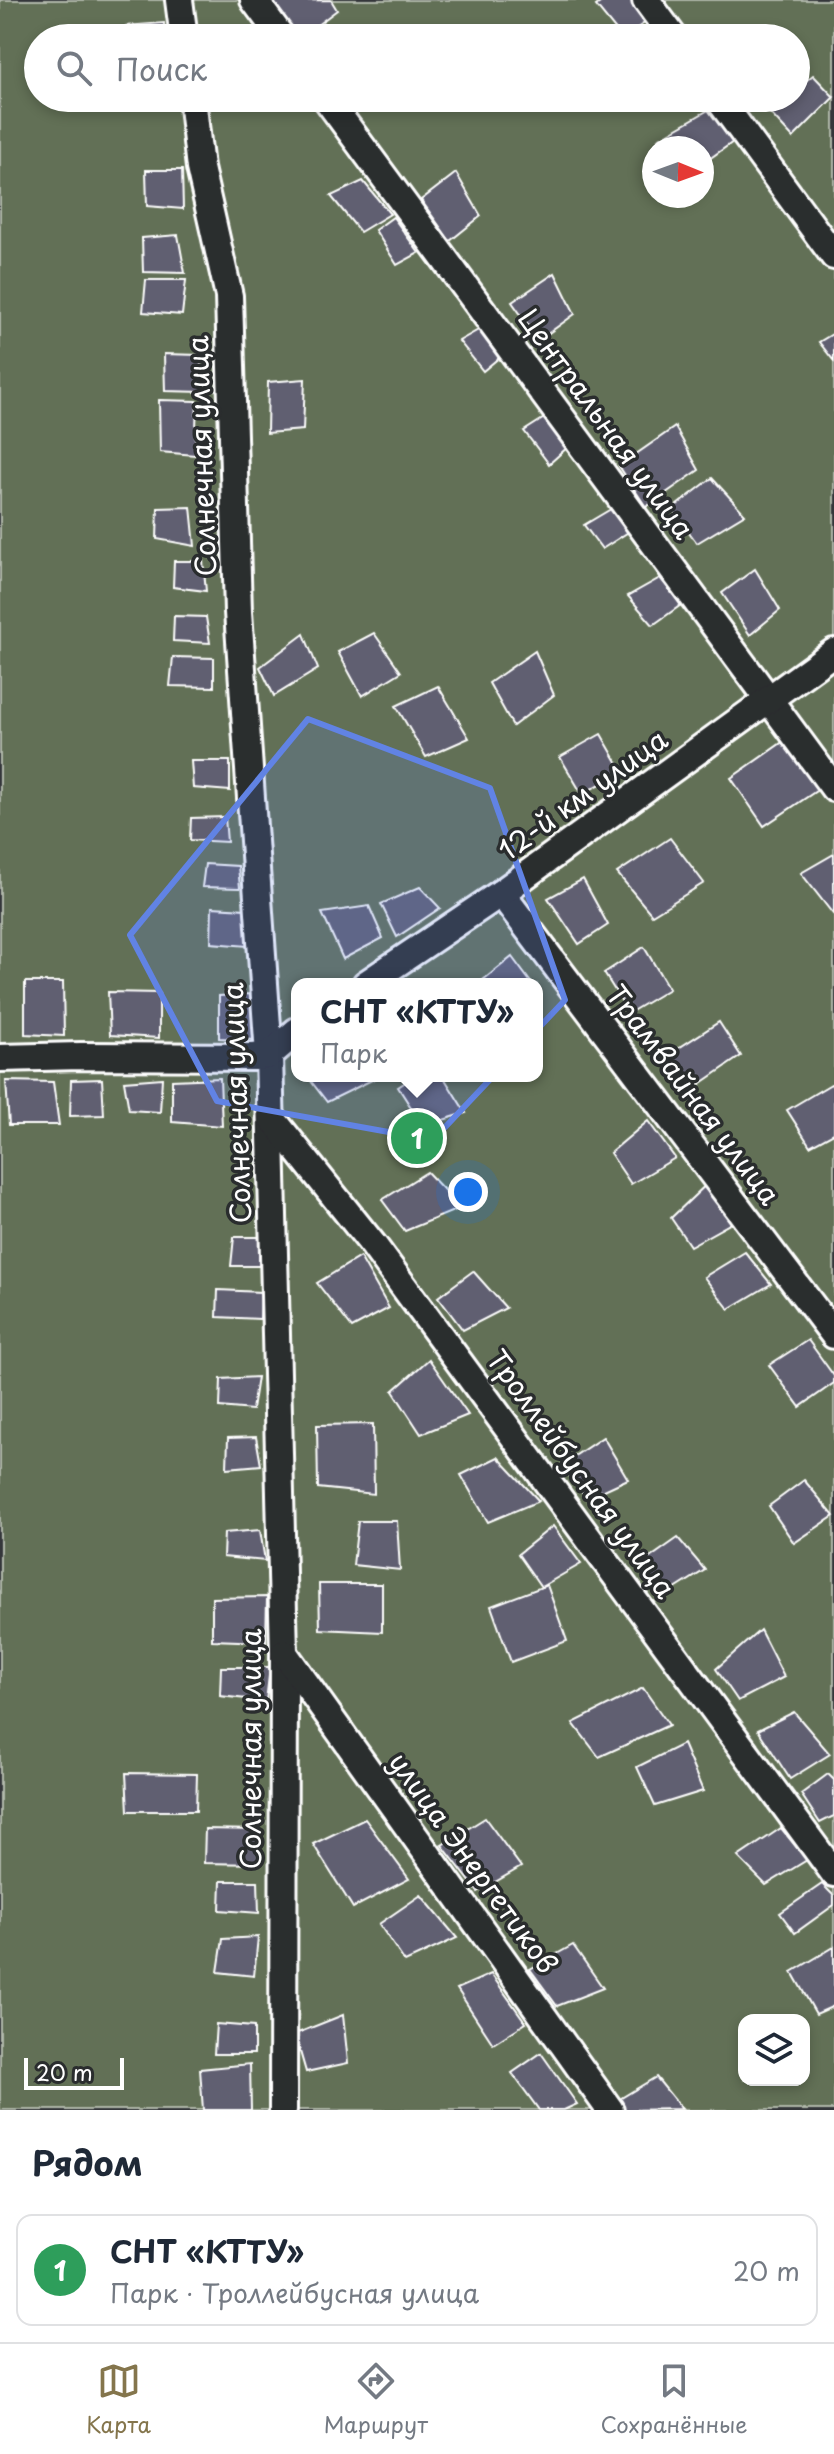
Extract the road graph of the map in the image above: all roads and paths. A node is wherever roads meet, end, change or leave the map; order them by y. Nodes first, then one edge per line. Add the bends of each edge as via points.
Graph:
1 (179, 0) edge
2 (254, 0) edge
3 (646, 0) edge
4 (182, 24) edge
5 (272, 24) edge
6 (664, 24) edge
7 (194, 112) edge
8 (336, 112) edge
9 (728, 112) edge
10 (834, 256) edge
11 (834, 652) edge
12 (770, 700) junction
13 (834, 788) edge
14 (501, 893) junction
15 (375, 978) edge
16 (291, 1036) edge
17 (269, 1055) junction
18 (0, 1058) edge
19 (271, 1117) junction
20 (834, 1335) edge
21 (284, 1653) junction
22 (834, 1873) edge
23 (283, 2110) edge
24 (610, 2110) edge

1 - 4 street
2 - 5 street
3 - 6 street
7 - 17 street, Солнечная улица via 200,168 229,296 238,612
8 - 12 street, Центральная улица
9 - 10 street
11 - 12 street, 12-й км улица
12 - 13 street, Центральная улица
12 - 14 street, 12-й км улица
14 - 15 street, 12-й км улица
14 - 20 street, Трамвайная улица
16 - 17 street
17 - 18 street
17 - 19 street, Солнечная улица
19 - 21 street, Солнечная улица
19 - 22 street, Троллейбусная улица via 374,1246
21 - 23 street, Солнечная улица
21 - 24 street, улица Энергетиков

